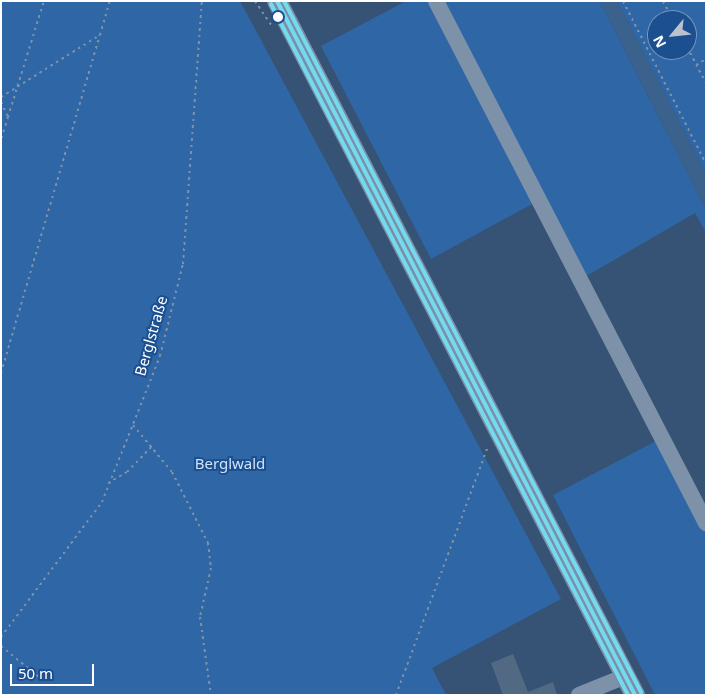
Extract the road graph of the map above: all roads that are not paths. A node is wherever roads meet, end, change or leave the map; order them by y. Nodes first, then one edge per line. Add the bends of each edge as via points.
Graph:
1 (436, 1) edge
2 (279, 5) edge
3 (706, 523) edge
4 (626, 676) junction
5 (579, 695) edge
6 (636, 695) edge

1 - 3 lane
2 - 4 main road
4 - 5 lane
4 - 6 main road

